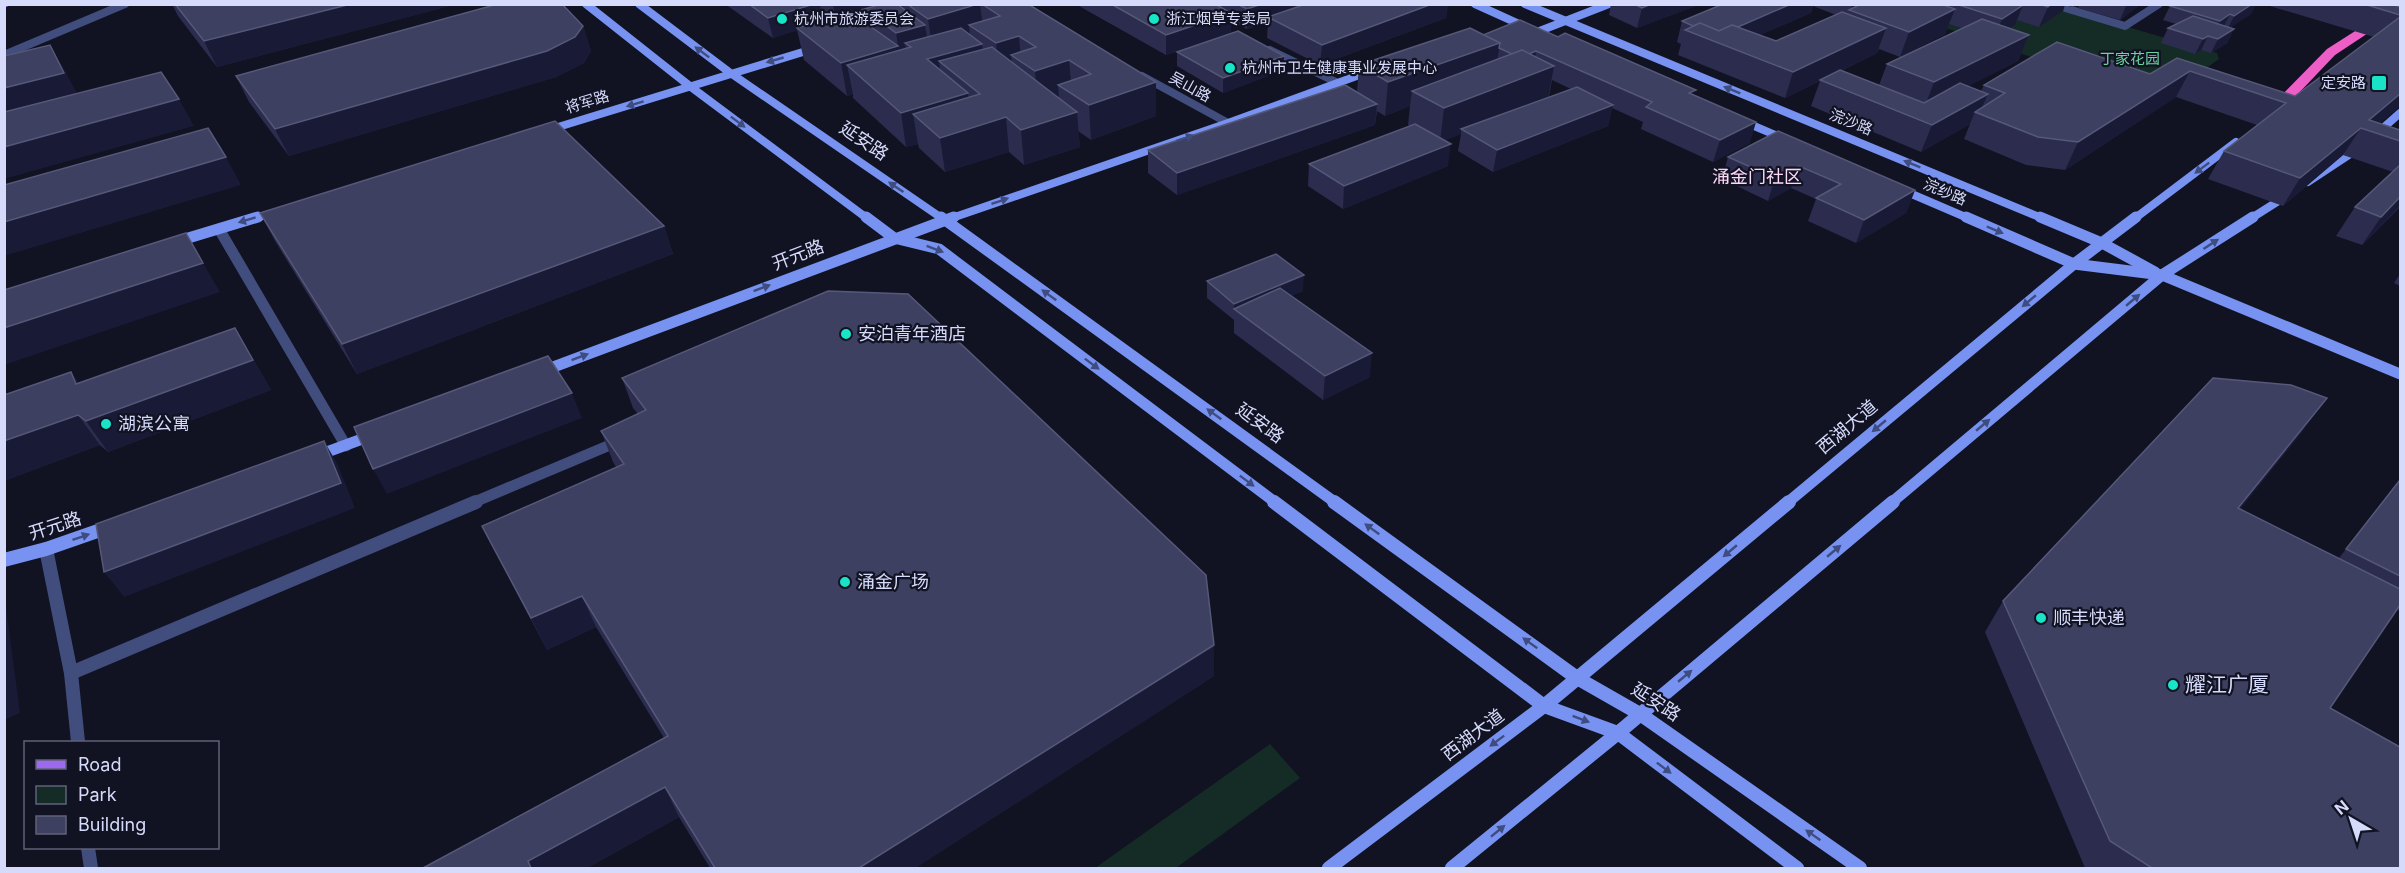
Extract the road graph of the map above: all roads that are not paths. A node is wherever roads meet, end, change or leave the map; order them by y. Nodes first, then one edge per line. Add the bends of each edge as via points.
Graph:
1 (125, 4) edge
2 (586, 4) edge
3 (639, 4) edge
4 (1475, 4) edge
5 (1609, 4) edge
6 (2052, 4) edge
7 (2159, 4) edge
8 (1527, 6) edge
9 (2400, 7) edge
10 (1511, 13) dead end
11 (1502, 16) junction
12 (1566, 21) junction
13 (1537, 32) junction
14 (1515, 33) edge
15 (1548, 36) edge
16 (829, 45) edge
17 (1262, 46) edge
18 (4, 55) edge
19 (1381, 67) edge
20 (729, 72) junction
21 (1136, 72) edge
22 (1336, 82) junction
23 (691, 87) junction
24 (2304, 94) edge
25 (2400, 113) edge
26 (1735, 117) edge
27 (2265, 120) joint
28 (1227, 123) junction
29 (2400, 128) edge
30 (534, 134) edge
31 (2247, 134) edge
32 (1801, 146) edge
33 (2352, 154) junction
34 (1889, 184) edge
35 (286, 209) edge
36 (945, 220) junction
37 (219, 229) junction
38 (894, 238) junction
39 (2102, 243) junction
40 (165, 246) edge
41 (2074, 264) junction
42 (2162, 275) junction
43 (2400, 374) edge
44 (525, 378) edge
45 (379, 433) edge
46 (610, 445) edge
47 (346, 446) junction
48 (302, 461) edge
49 (124, 522) edge
50 (46, 549) junction
51 (4, 560) edge
52 (71, 673) junction
53 (1577, 678) junction
54 (1544, 706) junction
55 (1640, 714) junction
56 (1617, 733) junction
57 (78, 741) edge
58 (88, 849) edge
59 (91, 868) edge
60 (1329, 868) edge
61 (1452, 868) edge
62 (1797, 868) edge
63 (1860, 868) edge

1 - 18 street
2 - 23 main road
20 -> 3 main road, 延安路
4 - 11 main road
5 - 12 main road
6 - 7 street via 2125,26
8 - 12 main road, 浣沙路
9 - 27 highway via 2331,52
10 - 11 main road
11 - 13 main road
12 - 13 main road
39 -> 12 main road, 浣沙路
13 - 14 main road
13 - 15 main road
16 -> 20 main road, 将军路
17 - 22 street
19 - 22 main road, 开元路
20 - 23 main road, 将军路
36 -> 20 main road, 延安路
21 - 28 street, 吴山路
22 - 28 main road, 开元路
23 -> 30 main road, 将军路
23 -> 38 main road
24 - 27 main road
25 - 33 main road
26 - 32 main road
36 -> 28 main road, 开元路
29 - 33 highway
31 -> 39 main road, 西湖大道
42 -> 33 main road
34 -> 41 main road, 浣纱路
35 -> 37 main road
36 - 38 main road, 开元路
53 -> 36 main road, 延安路
37 - 40 main road
37 - 47 street
44 -> 38 main road, 开元路
38 -> 54 main road via 939,249
39 - 41 main road, 西湖大道
39 - 42 main road, 浣沙路
41 - 42 main road
41 -> 53 main road, 西湖大道
42 - 43 main road
55 -> 42 main road
45 - 47 main road
46 - 52 street
47 - 48 main road
50 -> 49 main road, 开元路
50 - 51 main road, 开元路
50 - 52 street
52 - 57 street
53 - 54 main road, 西湖大道
53 - 55 main road, 延安路
54 -> 56 main road
54 -> 60 main road, 西湖大道
55 - 56 main road
63 -> 55 main road, 延安路
61 -> 56 main road
56 -> 62 main road
58 - 59 street

